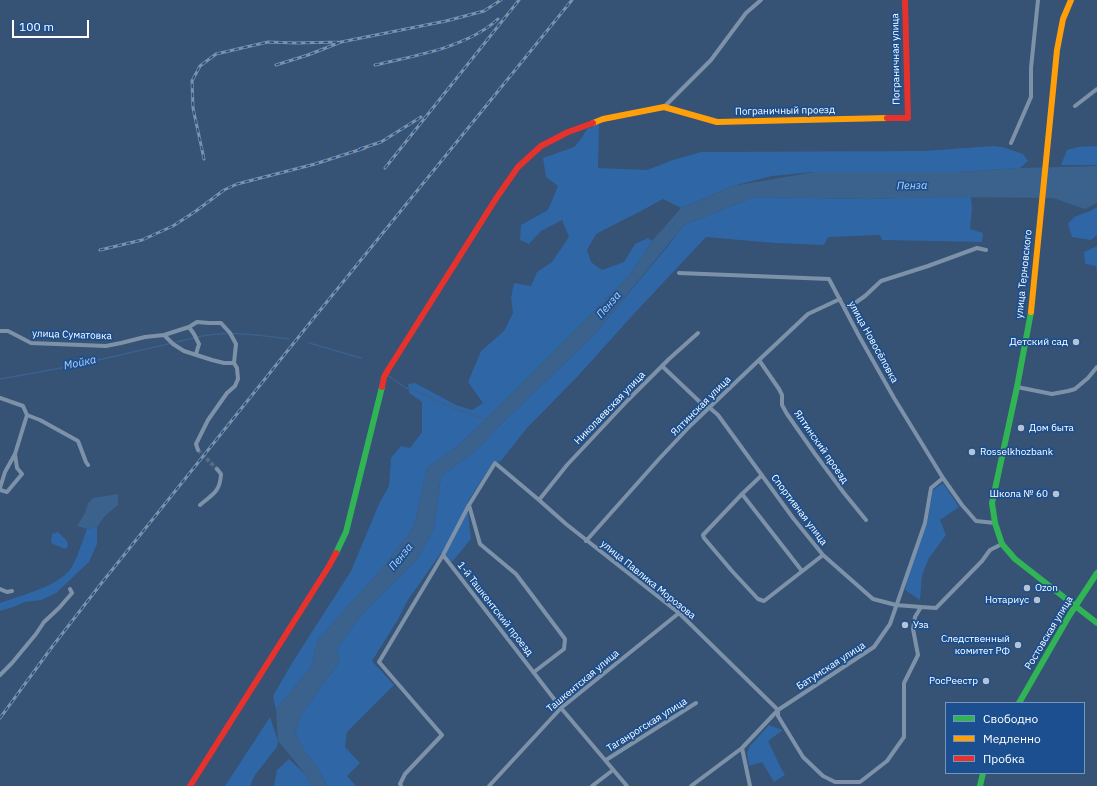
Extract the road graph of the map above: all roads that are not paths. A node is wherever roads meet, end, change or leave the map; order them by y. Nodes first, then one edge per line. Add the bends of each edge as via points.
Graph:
1 (761, 0) edge
2 (904, 0) edge
3 (1038, 0) edge
4 (1071, 0) edge
5 (1097, 89) edge
6 (1075, 106) dead end
7 (664, 107) junction
8 (908, 118) joint
9 (1010, 143) dead end
10 (986, 250) dead end
11 (679, 273) dead end
12 (840, 299) junction
13 (844, 307) junction
14 (189, 327) junction
15 (0, 331) edge
16 (698, 333) dead end
17 (164, 335) junction
18 (196, 354) junction
19 (759, 360) junction
20 (234, 363) junction
21 (662, 366) junction
22 (1097, 367) edge
23 (1017, 387) junction
24 (0, 398) edge
25 (710, 408) junction
26 (27, 415) junction
27 (198, 450) dead end
28 (15, 454) junction
29 (88, 465) dead end
30 (217, 469) tunnel mouth
31 (762, 475) junction
32 (943, 478) junction
33 (0, 489) edge
34 (742, 494) junction
35 (539, 500) junction
36 (200, 505) dead end
37 (469, 505) junction
38 (866, 520) dead end
39 (995, 522) junction
40 (586, 540) junction
41 (1002, 544) junction
42 (443, 555) junction
43 (823, 555) junction
44 (802, 571) junction
45 (1097, 573) edge
46 (0, 589) edge
47 (70, 589) dead end
48 (12, 592) dead end
49 (896, 605) junction
50 (921, 607) junction
51 (1075, 607) junction
52 (678, 613) junction
53 (1097, 624) edge
54 (534, 672) junction
55 (0, 675) edge
56 (1020, 702) edge
57 (696, 703) dead end
58 (562, 708) junction
59 (778, 710) junction
60 (742, 748) junction
61 (606, 760) junction
62 (614, 770) junction
63 (984, 774) edge
64 (190, 786) edge
65 (400, 786) edge
66 (489, 786) edge
67 (592, 786) edge
68 (627, 786) edge
69 (691, 786) edge
70 (750, 786) edge
71 (980, 786) edge

1 - 7 street via 746,13 711,60
2 - 8 street, Пограничная улица
3 - 9 street via 1031,68 1031,97
4 - 23 street, улица Терновского via 1063,19 1057,50 1030,319
5 - 6 street
7 - 8 street, Пограничный проезд via 717,122
7 - 64 street via 603,119 568,132 540,146 518,167 384,377 346,532 328,566
10 - 13 street via 977,248 881,281 855,303
11 - 12 street, улица Новосёловка via 829,279
12 - 13 street, улица Новосёловка
12 - 19 street, Ялтинская улица via 808,314
13 - 32 street, улица Новосёловка via 886,384
14 - 17 street, улица Суматовка
14 - 18 street via 199,344
14 - 20 street, улица Суматовка via 197,322 221,323 236,344
15 - 17 street, улица Суматовка via 8,331 31,343 106,346
16 - 21 street, Николаевская улица
17 - 18 street via 184,351
18 - 20 street via 224,363
19 - 25 street, Ялтинская улица
19 - 38 street, Ялтинский проезд via 782,395 782,405 787,414
20 - 27 street via 238,379 208,420 196,444
21 - 25 street, Спортивная улица via 702,404
21 - 35 street, Николаевская улица via 567,465
22 - 23 street via 1076,388 1052,394
23 - 39 street, улица Терновского via 992,503
24 - 26 street via 23,406
25 - 31 street, Спортивная улица via 718,415
25 - 40 street, Ялтинская улица via 659,459
26 - 28 street
26 - 29 street via 78,441
28 - 33 street via 5,472
28 - 33 street via 17,468 22,474 7,492
30 - 36 street via 221,474 220,484
31 - 34 street, Спортивная улица
31 - 43 street, Спортивная улица
32 - 39 street, улица Новосёловка via 976,521
32 - 49 street, Батумская улица via 931,488 925,523
34 - 44 street
34 - 44 street, Спортивная улица via 703,535 704,538 758,599 764,601
35 - 37 street, улица Павлика Морозова via 495,463
35 - 40 street, улица Павлика Морозова
37 - 42 street
37 - 54 street via 480,544 516,574 565,639 564,649
39 - 41 street, улица Терновского
40 - 52 street, улица Павлика Морозова
41 - 50 street, Спортивная улица via 990,550 936,608
41 - 51 street, улица Терновского via 1016,559
42 - 54 street, 1-й Ташкентский проезд
42 - 65 street via 379,662 442,735 405,774
43 - 44 street, Спортивная улица
43 - 49 street, Спортивная улица via 873,598
45 - 51 street, Ростовская улица
46 - 48 street
47 - 55 street via 72,593
49 - 50 street, Спортивная улица
49 - 59 street, Батумская улица via 890,624 874,647
50 - 59 street, улица Павлика Морозова via 914,618 913,629 918,655 904,683 904,737 886,761 860,782 835,782 823,776 803,757 778,716
51 - 53 street, улица Терновского
51 - 56 street, Ростовская улица
52 - 58 street, Ташкентская улица
52 - 59 street, улица Павлика Морозова
54 - 58 street, 1-й Ташкентский проезд
57 - 61 street, Таганрогская улица
58 - 61 street, 1-й Ташкентский проезд
58 - 66 street, Ташкентская улица
59 - 60 street, Батумская улица
60 - 69 street, Батумская улица
60 - 70 street
61 - 62 street, 1-й Ташкентский проезд
62 - 67 street
62 - 68 street, 1-й Ташкентский проезд
63 - 71 street

